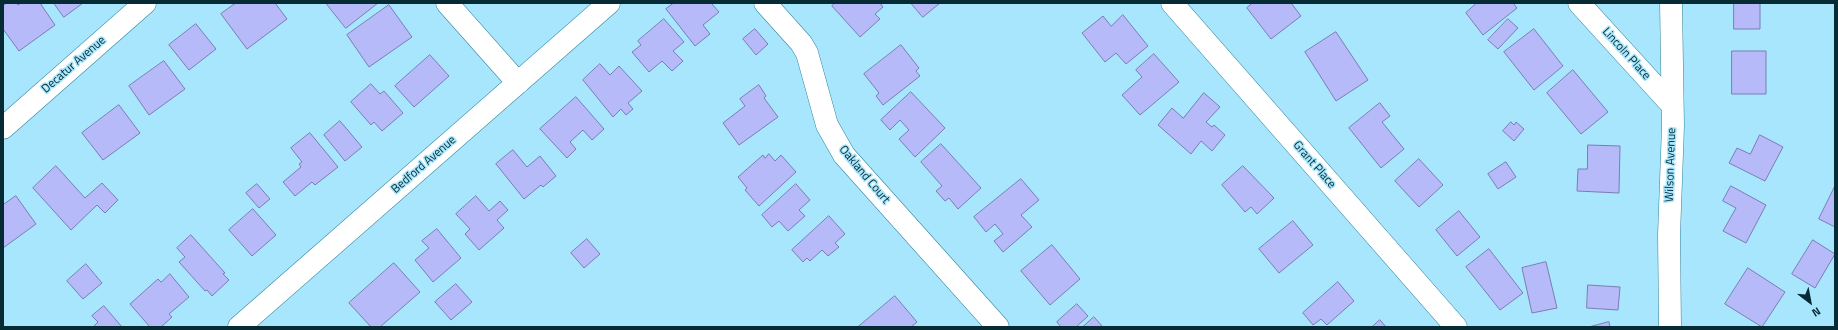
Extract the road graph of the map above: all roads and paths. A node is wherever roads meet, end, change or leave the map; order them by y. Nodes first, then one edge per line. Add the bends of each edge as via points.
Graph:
1 (146, 3) edge
2 (447, 3) edge
3 (609, 3) edge
4 (765, 3) edge
5 (1172, 3) edge
6 (1580, 3) edge
7 (1671, 3) edge
8 (518, 83) junction
9 (1672, 105) junction
10 (3, 128) edge
11 (239, 327) edge
12 (998, 327) edge
13 (1456, 327) edge
14 (1670, 327) edge

1 - 10 street, Decatur Avenue
2 - 8 street
3 - 8 street, Bedford Avenue
4 - 12 street, Oakland Court via 801,43 807,54 826,125 844,155
5 - 13 street, Grant Place
6 - 9 street, Lincoln Place
7 - 9 street, Wilson Avenue
8 - 11 street, Bedford Avenue
9 - 14 street, Wilson Avenue

